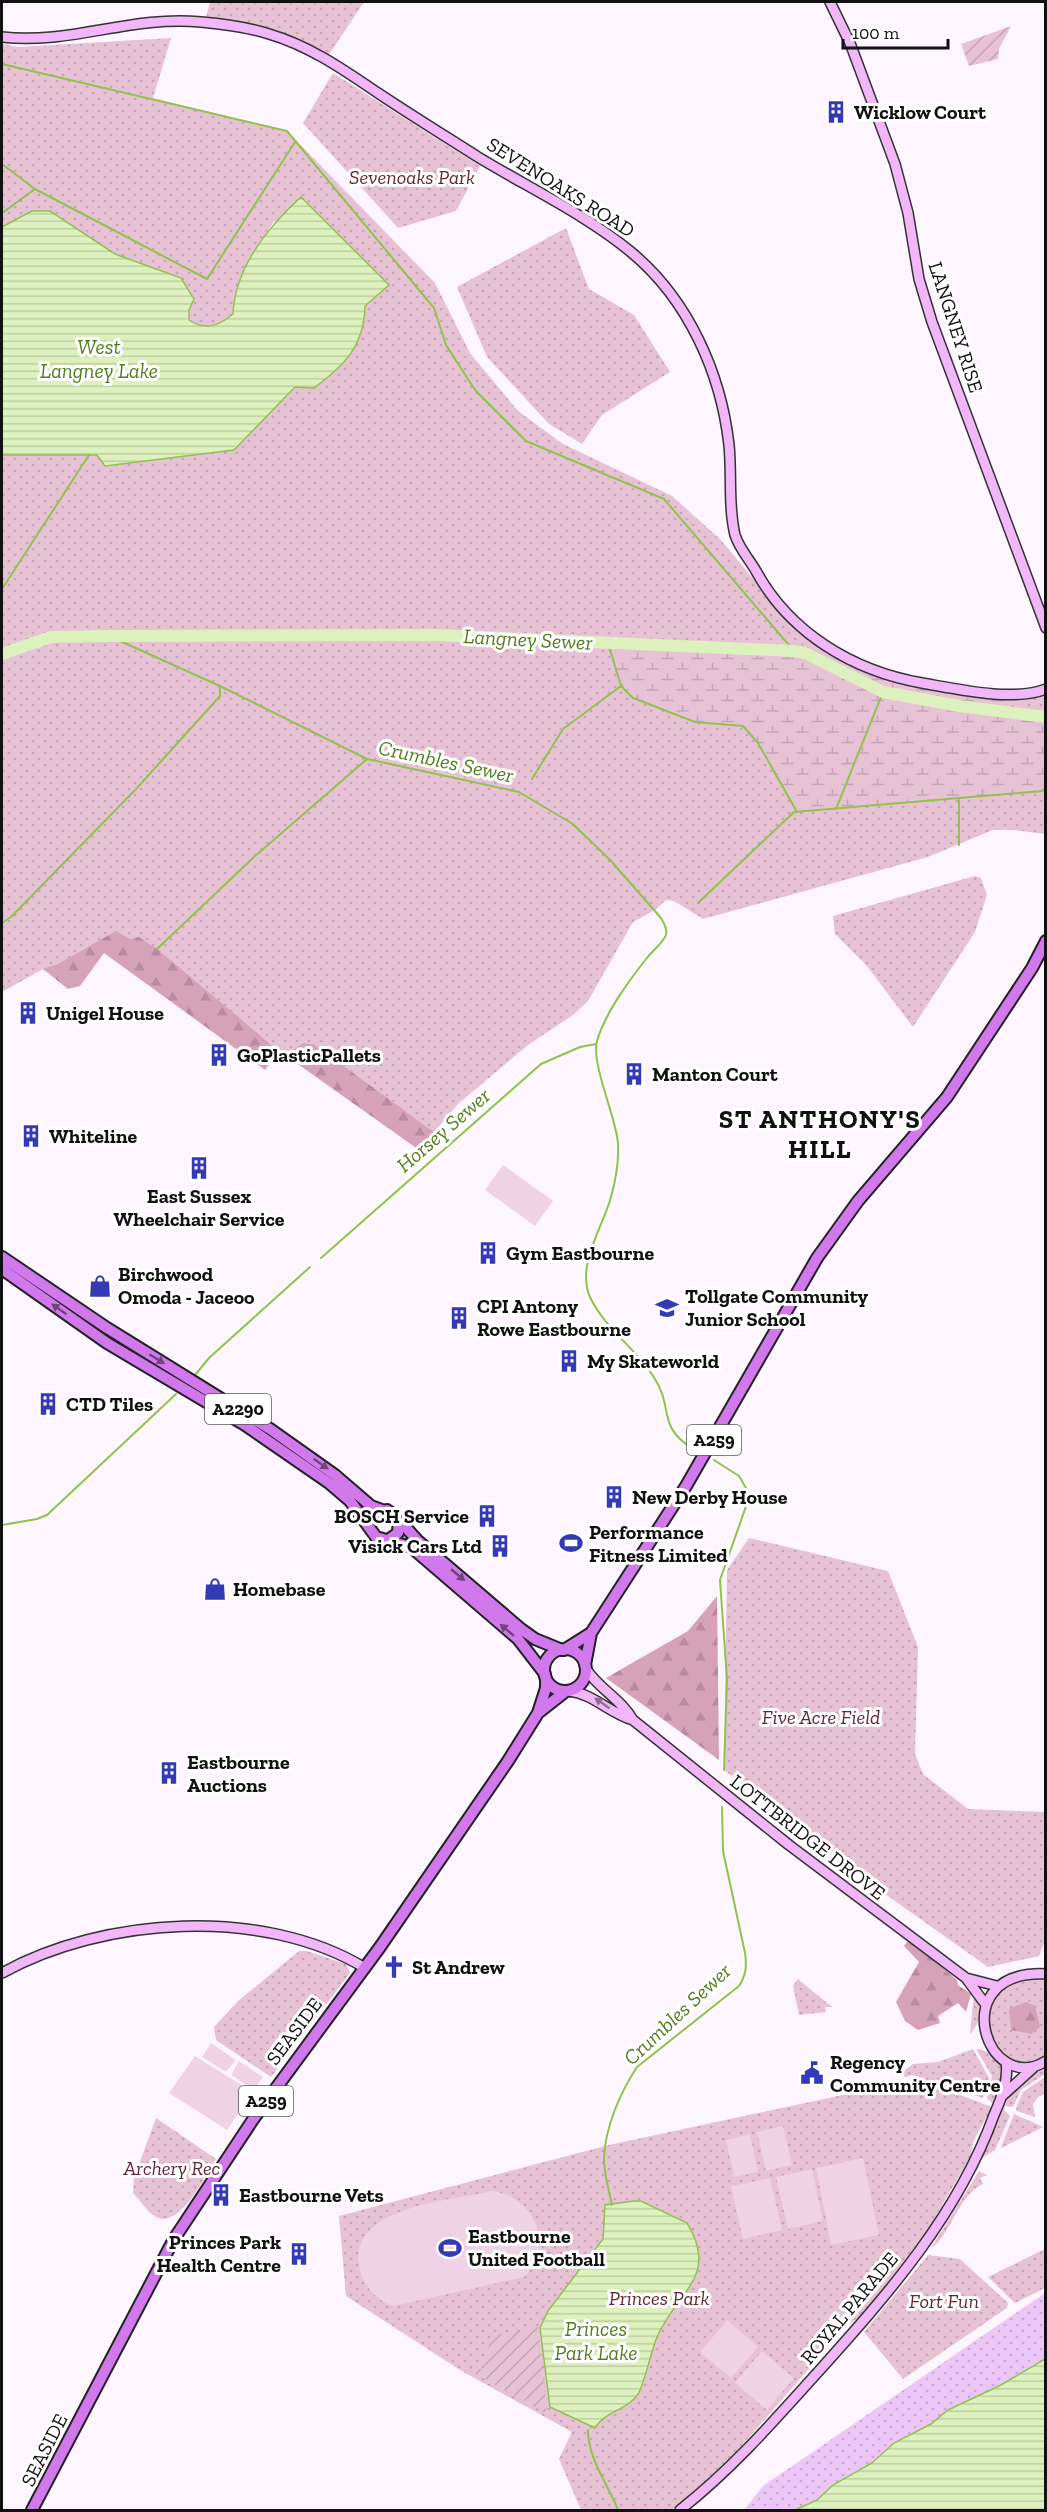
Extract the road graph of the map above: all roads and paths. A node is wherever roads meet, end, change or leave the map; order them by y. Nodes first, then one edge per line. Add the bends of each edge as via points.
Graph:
1 (830, 2) edge
2 (2, 37) edge
3 (1041, 606) edge
4 (1046, 628) edge
5 (1046, 689) edge
6 (1046, 941) edge
7 (1042, 954) edge
8 (2, 1257) edge
9 (2, 1269) edge
10 (382, 1510) junction
11 (400, 1521) junction
12 (371, 1526) junction
13 (388, 1540) junction
14 (591, 1633) junction
15 (563, 1650) junction
16 (586, 1667) junction
17 (545, 1676) junction
18 (567, 1691) junction
19 (538, 1713) junction
20 (633, 1720) junction
21 (1046, 1965) edge
22 (365, 1968) junction
23 (2, 1973) edge
24 (1040, 1974) edge
25 (966, 1978) junction
26 (997, 1986) junction
27 (986, 2005) junction
28 (1046, 2061) edge
29 (1006, 2062) junction
30 (1032, 2068) junction
31 (1002, 2096) junction
32 (33, 2511) edge
33 (680, 2511) edge

1 - 3 street, LANGNEY RISE via 850,43 895,164 932,322
2 - 5 street, SEVENOAKS ROAD via 59,39 142,23 199,22 269,34 339,66 572,212 630,251 660,280 686,316 717,382 729,444 736,538 761,583 792,620 821,644 892,678 962,690 1019,694
3 - 4 street, LANGNEY RISE
6 - 7 main road, A259
7 - 14 main road, A259 via 947,1097 827,1241 686,1486
8 -> 10 main road, A2290 via 107,1328 270,1429 371,1506
12 -> 9 main road, A2290 via 329,1483 245,1425 107,1343
10 - 11 main road via 392,1511
10 - 12 main road via 374,1516
11 - 13 main road via 398,1533
11 -> 15 main road via 521,1629
12 - 13 main road via 376,1537
17 -> 13 main road via 518,1639 411,1547
14 - 15 main road, A259
14 - 16 main road, A259
15 - 16 main road via 576,1653
15 - 17 main road via 548,1658
16 - 18 main road via 583,1682
16 - 20 street, LOTTBRIDGE DROVE via 599,1687 626,1709
17 - 18 main road via 552,1686
17 - 19 main road, SEASIDE / A259 via 546,1688
18 - 19 main road, SEASIDE / A259
20 -> 18 street, LOTTBRIDGE DROVE via 620,1716 593,1697
19 - 22 main road, SEASIDE / A259
20 - 25 street, LOTTBRIDGE DROVE via 789,1845
21 - 24 street
22 - 23 street via 339,1953 294,1940 195,1926 155,1928 76,1943
22 - 32 main road, SEASIDE / A259 via 295,2059 174,2239
24 - 26 street
25 - 26 street, LOTTBRIDGE DROVE
25 - 27 street, LOTTBRIDGE DROVE
26 - 27 street
27 - 29 street via 987,2039
28 - 30 street, ROYAL PARADE
29 - 30 street
29 - 31 street, ROYAL PARADE
30 - 31 street, ROYAL PARADE
31 - 33 street, ROYAL PARADE via 972,2167 931,2237 879,2305 747,2452

